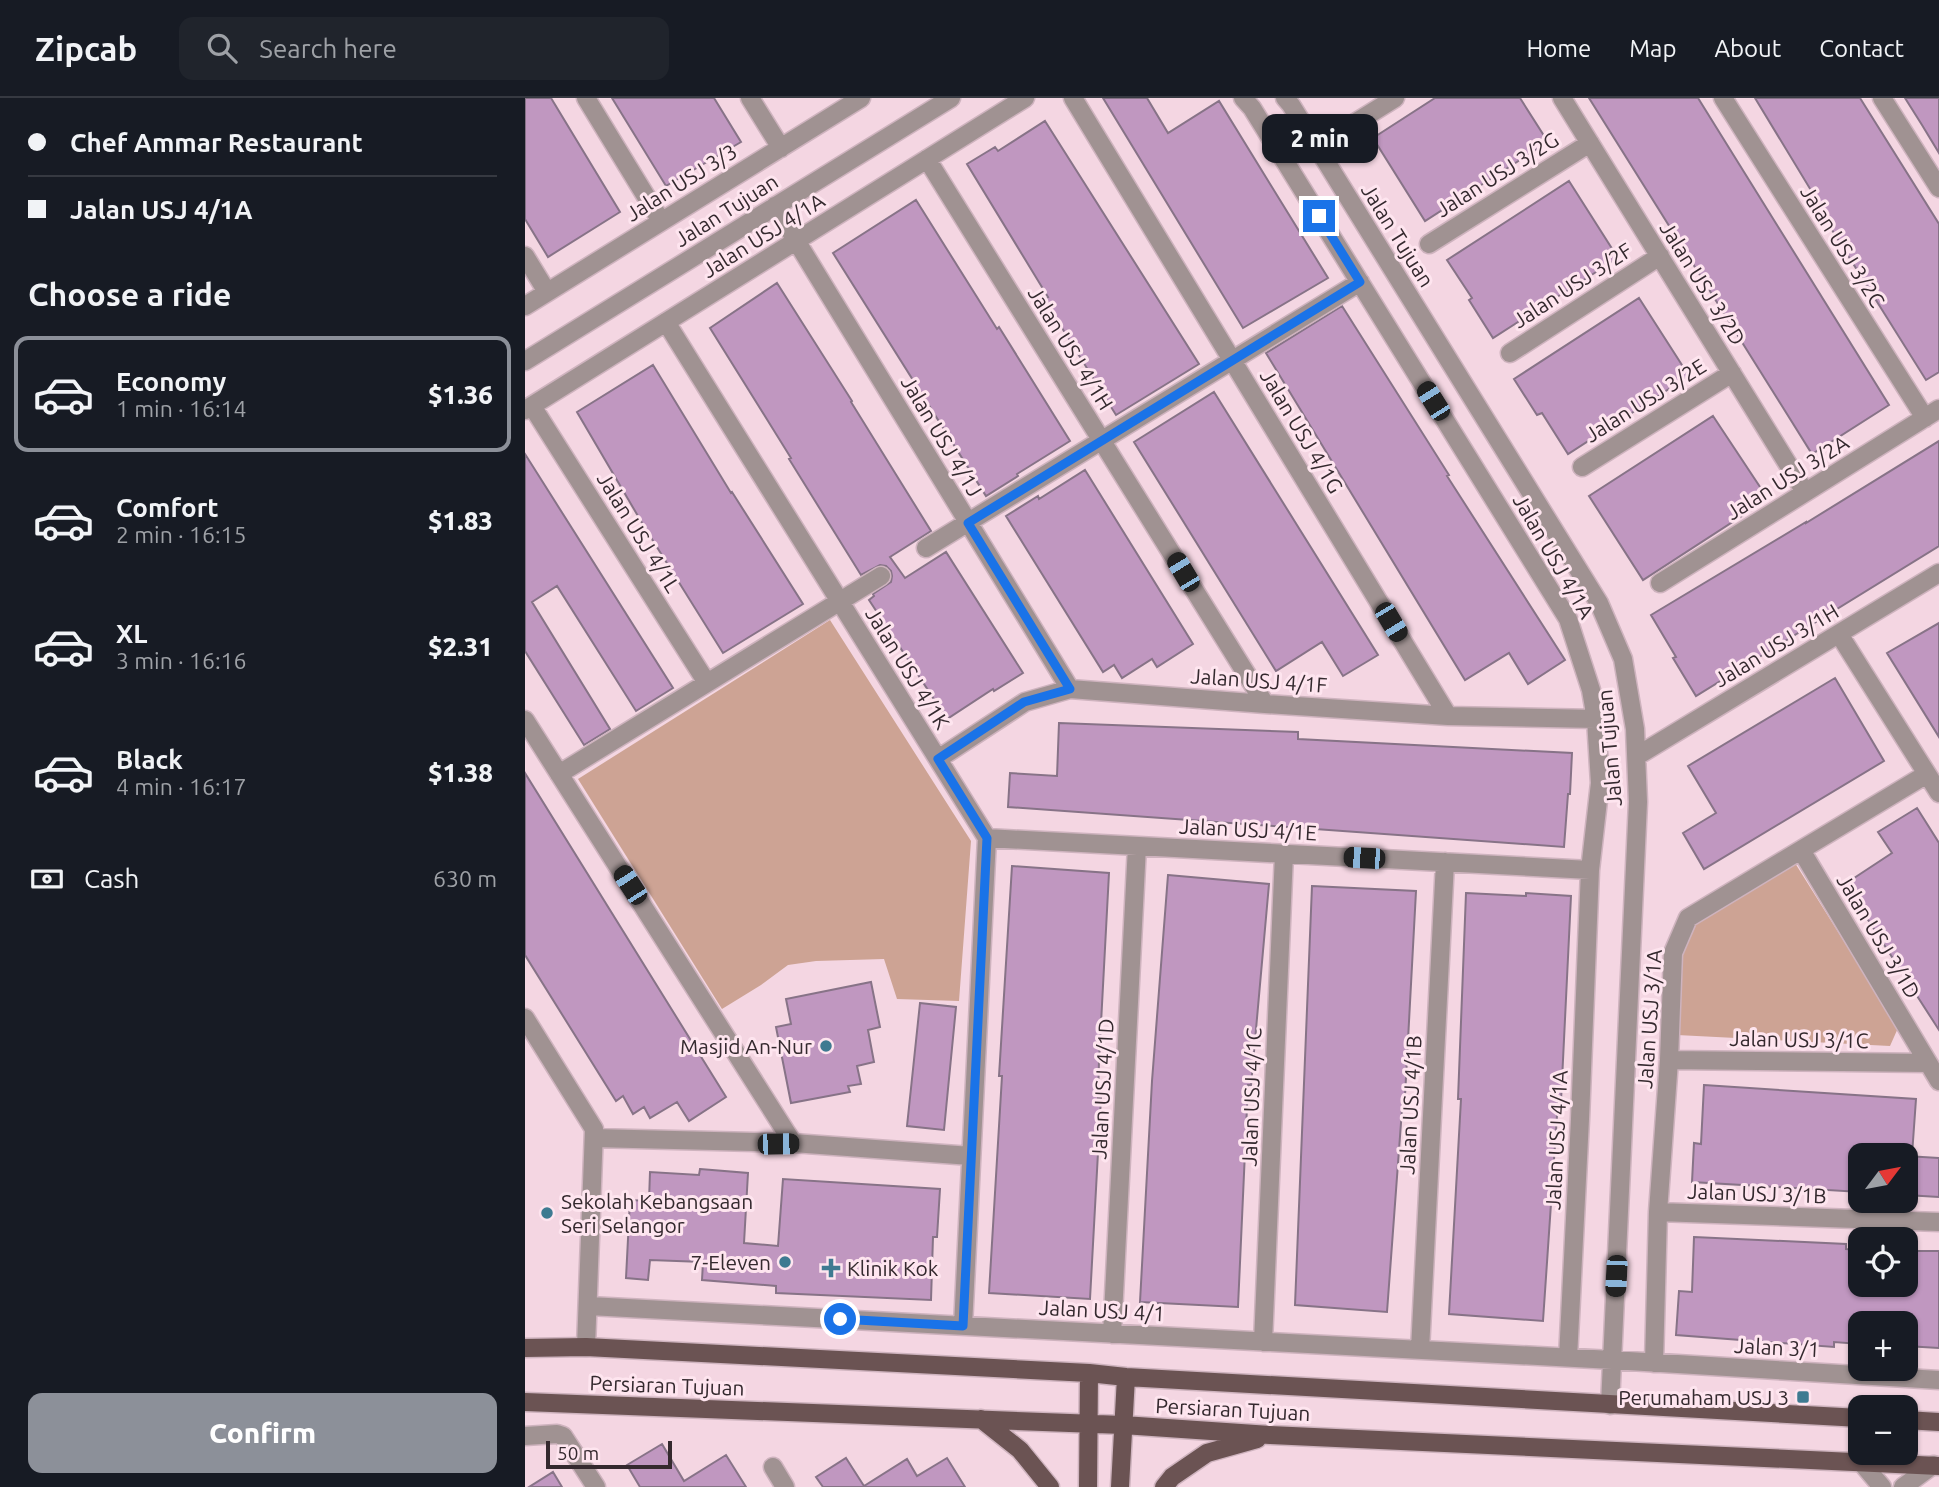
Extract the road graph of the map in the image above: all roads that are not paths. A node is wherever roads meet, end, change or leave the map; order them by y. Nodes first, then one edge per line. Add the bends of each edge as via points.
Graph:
1 (586, 98) edge
2 (750, 98) edge
3 (861, 98) edge
4 (951, 98) edge
5 (1025, 98) edge
6 (1073, 98) edge
7 (1243, 98) edge
8 (1285, 98) edge
9 (1395, 98) edge
10 (1562, 98) edge
11 (1723, 98) edge
12 (1882, 98) edge
13 (1355, 123) dead end
14 (1590, 143) junction
15 (781, 148) junction
16 (926, 159) junction
17 (1939, 188) edge
18 (775, 206) junction
19 (661, 221) junction
20 (796, 241) junction
21 (1429, 244) dead end
22 (525, 256) edge
23 (1660, 256) junction
24 (1360, 282) junction
25 (547, 292) junction
26 (525, 306) edge
27 (666, 322) junction
28 (1510, 353) dead end
29 (1232, 360) junction
30 (525, 362) edge
31 (1732, 373) junction
32 (529, 408) edge
33 (1932, 413) edge
34 (1101, 441) junction
35 (1582, 467) dead end
36 (1805, 492) junction
37 (968, 523) junction
38 (926, 548) dead end
39 (1939, 573) edge
40 (881, 576) dead end
41 (1660, 583) dead end
42 (840, 601) junction
43 (1839, 634) junction
44 (707, 683) junction
45 (1070, 689) junction
46 (1265, 704) junction
47 (1448, 716) junction
48 (1596, 719) junction
49 (525, 720) edge
50 (1636, 756) junction
51 (938, 759) junction
52 (559, 774) junction
53 (1927, 774) junction
54 (1939, 793) edge
55 (987, 838) junction
56 (1137, 846) junction
57 (1801, 850) junction
58 (1284, 854) junction
59 (1445, 862) junction
60 (1590, 870) junction
61 (525, 1018) edge
62 (1669, 1060) junction
63 (1928, 1063) junction
64 (1939, 1081) edge
65 (594, 1138) junction
66 (793, 1143) junction
67 (971, 1157) junction
68 (1658, 1212) junction
69 (1939, 1222) edge
70 (589, 1306) junction
71 (963, 1326) junction
72 (1112, 1334) junction
73 (1263, 1342) junction
74 (586, 1346) junction
75 (525, 1348) edge
76 (1420, 1350) junction
77 (1568, 1358) junction
78 (1612, 1360) junction
79 (1654, 1363) junction
80 (1090, 1373) junction
81 (1126, 1377) junction
82 (1939, 1380) edge
83 (525, 1402) edge
84 (1610, 1405) junction
85 (1848, 1417) edge
86 (981, 1419) junction
87 (1918, 1421) edge
88 (1939, 1422) edge
89 (1089, 1425) junction
90 (1123, 1425) junction
91 (1270, 1435) junction
92 (525, 1436) edge
93 (1848, 1461) edge
94 (1918, 1464) edge
95 (1864, 1465) edge
96 (1936, 1465) edge
97 (773, 1467) dead end
98 (596, 1487) edge
99 (786, 1487) edge
100 (1050, 1487) edge
101 (1087, 1487) edge
102 (1120, 1487) edge
103 (1164, 1487) edge
104 (1882, 1487) edge
105 (1903, 1487) edge

1 - 19 street
2 - 15 street
3 - 15 street, Jalan USJ 3/3
4 - 18 street, Jalan Tujuan
5 - 16 street, Jalan USJ 4/1A
6 - 29 street, Jalan USJ 4/1G
7 - 24 street, Jalan USJ 4/1A
8 - 50 street, Jalan Tujuan via 1599,603 1623,659
9 - 13 street
10 - 14 street, Jalan USJ 3/2D
11 - 33 street, Jalan USJ 3/2C
12 - 17 street
14 - 21 street, Jalan USJ 3/2G
14 - 23 street, Jalan USJ 3/2D
15 - 19 street, Jalan USJ 3/3
16 - 20 street, Jalan USJ 4/1A
16 - 34 street, Jalan USJ 4/1H
18 - 20 street, Jalan USJ 4/1J
18 - 30 street, Jalan Tujuan
19 - 25 street, Jalan USJ 3/3
20 - 27 street, Jalan USJ 4/1A
20 - 37 street, Jalan USJ 4/1J
22 - 25 street
23 - 28 street, Jalan USJ 3/2F
23 - 31 street, Jalan USJ 3/2D
24 - 29 street
24 - 48 street, Jalan USJ 4/1A via 1568,619
25 - 26 street, Jalan USJ 3/3
27 - 32 street, Jalan USJ 4/1A
27 - 42 street, Jalan USJ 4/1K
29 - 34 street
29 - 47 street, Jalan USJ 4/1G
31 - 35 street, Jalan USJ 3/2E
31 - 36 street, Jalan USJ 3/2D
32 - 44 street, Jalan USJ 4/1L
33 - 36 street, Jalan USJ 3/2A
34 - 37 street
34 - 46 street, Jalan USJ 4/1H
36 - 41 street, Jalan USJ 3/2A
37 - 38 street
37 - 45 street, Jalan USJ 4/1J
39 - 43 street, Jalan USJ 3/1H
40 - 42 street
42 - 44 street
42 - 51 street, Jalan USJ 4/1K
43 - 50 street, Jalan USJ 3/1H
43 - 53 street
44 - 52 street
45 - 46 street, Jalan USJ 4/1F
45 - 51 street, Jalan USJ 4/1F via 1024,702
46 - 47 street, Jalan USJ 4/1F
47 - 48 street, Jalan USJ 4/1F
48 - 60 street, Jalan USJ 4/1A via 1600,783
49 - 52 street
50 - 78 street, Jalan Tujuan via 1638,816
51 - 55 street, Jalan USJ 4/1K
52 - 66 street
53 - 54 street
53 - 57 street, Jalan USJ 3/1A
55 - 56 street, Jalan USJ 4/1E
55 - 67 street
56 - 58 street, Jalan USJ 4/1E
56 - 72 street, Jalan USJ 4/1D
57 - 62 street, Jalan USJ 3/1A via 1688,918 1673,953
57 - 63 street, Jalan USJ 3/1D
58 - 59 street, Jalan USJ 4/1E
58 - 73 street, Jalan USJ 4/1C
59 - 60 street, Jalan USJ 4/1E
59 - 76 street, Jalan USJ 4/1B
60 - 77 street, Jalan USJ 4/1A
61 - 65 street via 594,1129
62 - 63 street, Jalan USJ 3/1C
62 - 68 street, Jalan USJ 3/1A
63 - 64 street, Jalan USJ 3/1D
65 - 66 street
65 - 70 street
66 - 67 street
67 - 71 street
68 - 69 street, Jalan USJ 3/1B
68 - 79 street, Jalan USJ 3/1A
70 - 71 street, Jalan USJ 4/1
70 - 74 street
71 - 72 street, Jalan USJ 4/1
72 - 73 street, Jalan USJ 4/1
73 - 76 street, Jalan USJ 4/1
74 - 75 main road, Persiaran Tujuan
74 - 80 main road, Persiaran Tujuan
76 - 77 street, Jalan USJ 4/1
77 - 78 street, Jalan USJ 4/1
78 - 79 street, Jalan 3/1
78 - 84 street, Jalan Tujuan
79 - 82 street, Jalan 3/1
80 - 81 main road, Persiaran Tujuan
80 - 89 main road
81 - 84 main road, Persiaran Tujuan
81 - 90 main road
83 - 86 main road, Persiaran Tujuan
84 - 85 main road, Persiaran Tujuan
86 - 89 main road, Persiaran Tujuan
86 - 100 main road via 1020,1450
87 - 88 main road
89 - 90 main road, Persiaran Tujuan
89 - 101 main road
90 - 91 main road, Persiaran Tujuan
90 - 102 main road
91 - 93 main road, Persiaran Tujuan
91 - 103 main road via 1207,1453
92 - 98 street via 565,1438
94 - 96 main road, Persiaran Tujuan
95 - 104 street
96 - 105 street
97 - 99 street

